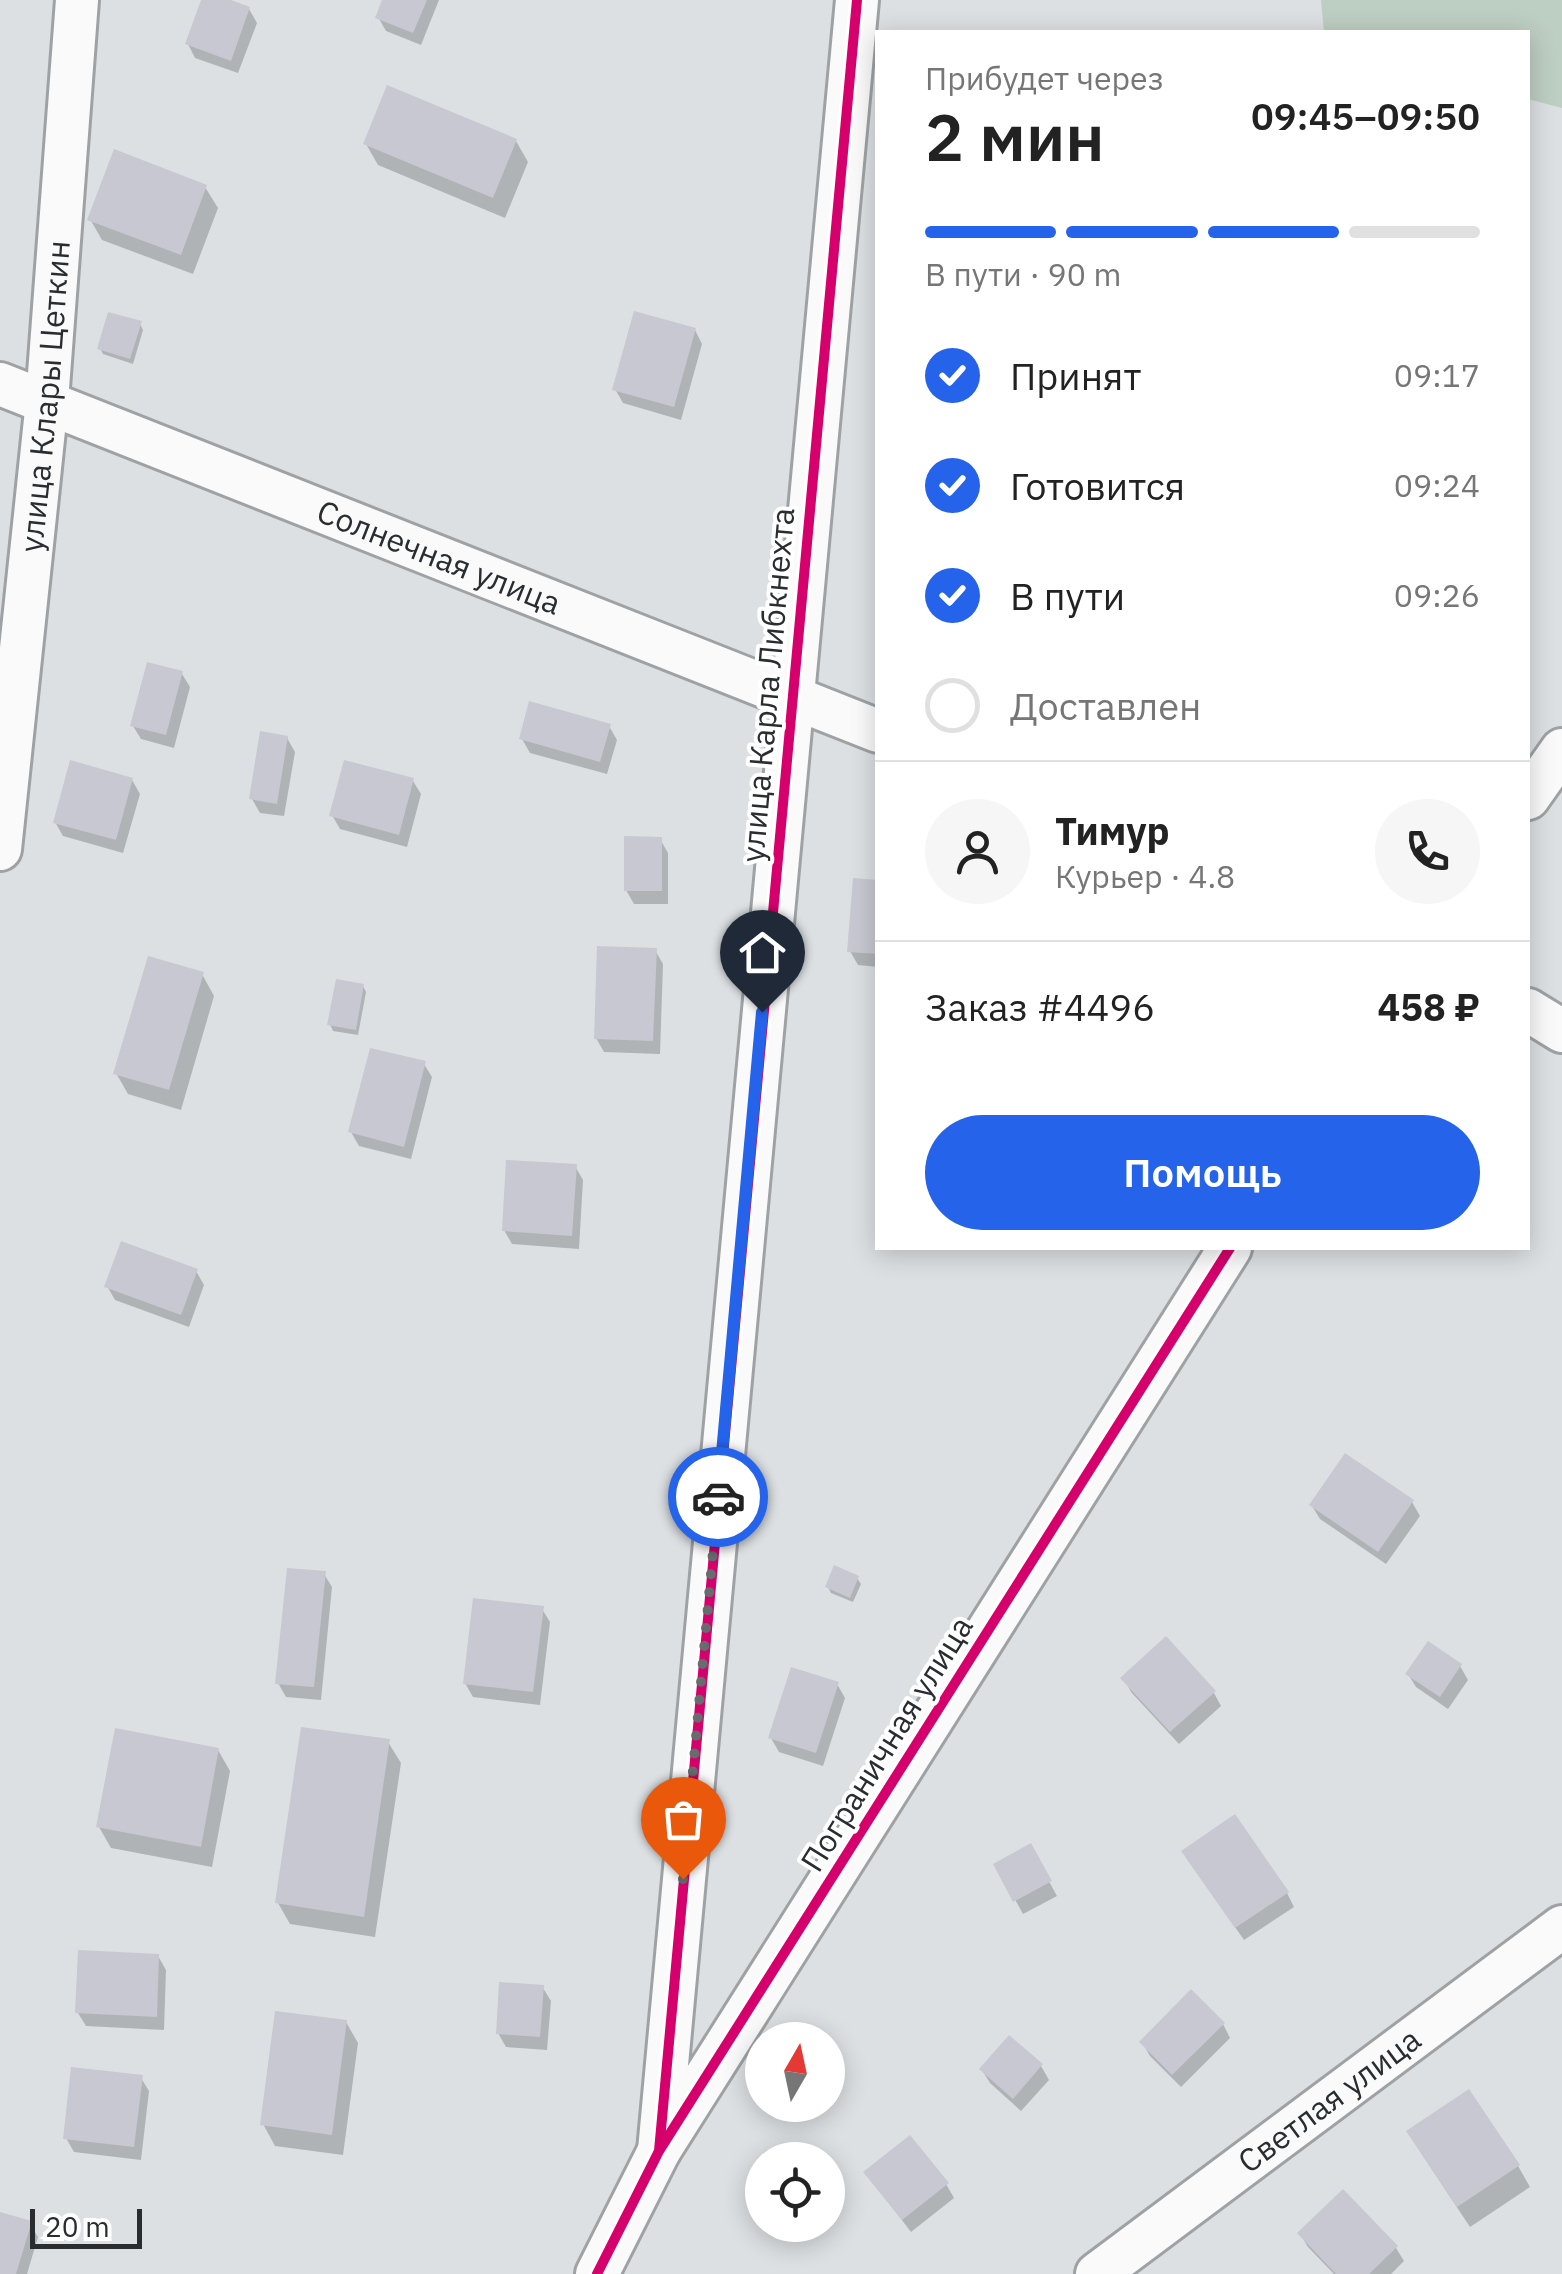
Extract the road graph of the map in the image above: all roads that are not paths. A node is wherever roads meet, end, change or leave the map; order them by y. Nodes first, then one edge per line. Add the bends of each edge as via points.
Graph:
1 (77, 0) edge
2 (857, 0) edge
3 (0, 384) edge
4 (47, 401) junction
5 (791, 697) junction
6 (875, 729) edge
7 (1562, 750) edge
8 (1530, 795) edge
9 (0, 849) edge
10 (1530, 1011) edge
11 (1562, 1031) edge
12 (1229, 1250) edge
13 (1562, 1927) edge
14 (659, 2151) junction
15 (597, 2274) edge
16 (1097, 2274) edge

1 - 4 street, улица Клары Цеткин
2 - 5 street, улица Карла Либкнехта
3 - 4 street, Солнечная улица
4 - 5 street, Солнечная улица
4 - 9 street, улица Клары Цеткин
5 - 6 street, Солнечная улица
5 - 14 street, улица Карла Либкнехта
7 - 8 street
10 - 11 street
12 - 14 street, Пограничная улица
13 - 16 street, Светлая улица
14 - 15 street, Пограничная улица

